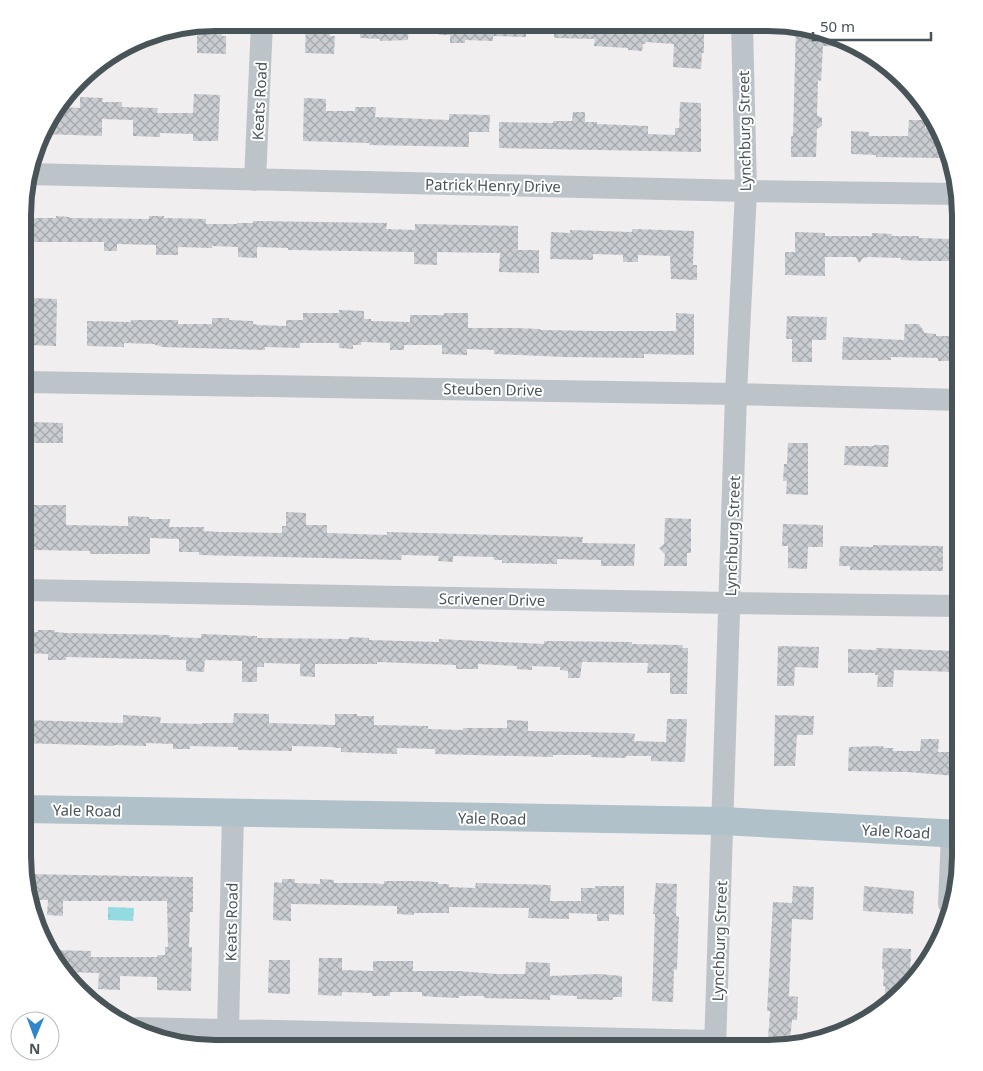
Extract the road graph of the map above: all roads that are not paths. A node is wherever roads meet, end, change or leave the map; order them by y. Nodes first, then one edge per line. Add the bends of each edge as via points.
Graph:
1 (262, 31) edge
2 (742, 31) edge
3 (36, 174) edge
4 (255, 180) junction
5 (746, 191) junction
6 (950, 194) edge
7 (31, 382) edge
8 (736, 394) junction
9 (952, 400) edge
10 (31, 590) edge
11 (730, 603) junction
12 (952, 606) edge
13 (31, 809) edge
14 (232, 813) junction
15 (722, 821) junction
16 (952, 834) edge
17 (151, 1028) edge
18 (228, 1030) junction
19 (577, 1040) edge
20 (716, 1040) edge

1 - 4 street, Keats Road
2 - 5 street, Lynchburg Street
3 - 4 street, Patrick Henry Drive
4 - 5 street, Patrick Henry Drive
5 - 6 street, Patrick Henry Drive
5 - 8 street, Lynchburg Street
7 - 8 street, Steuben Drive
8 - 9 street, Steuben Drive
8 - 11 street, Lynchburg Street
10 - 11 street, Scrivener Drive
11 - 12 street, Scrivener Drive
11 - 15 street, Lynchburg Street
13 - 14 main road, Yale Road
14 - 15 main road, Yale Road
14 - 18 street, Keats Road
15 - 16 main road, Yale Road
15 - 20 street, Lynchburg Street
17 - 18 street
18 - 19 street

